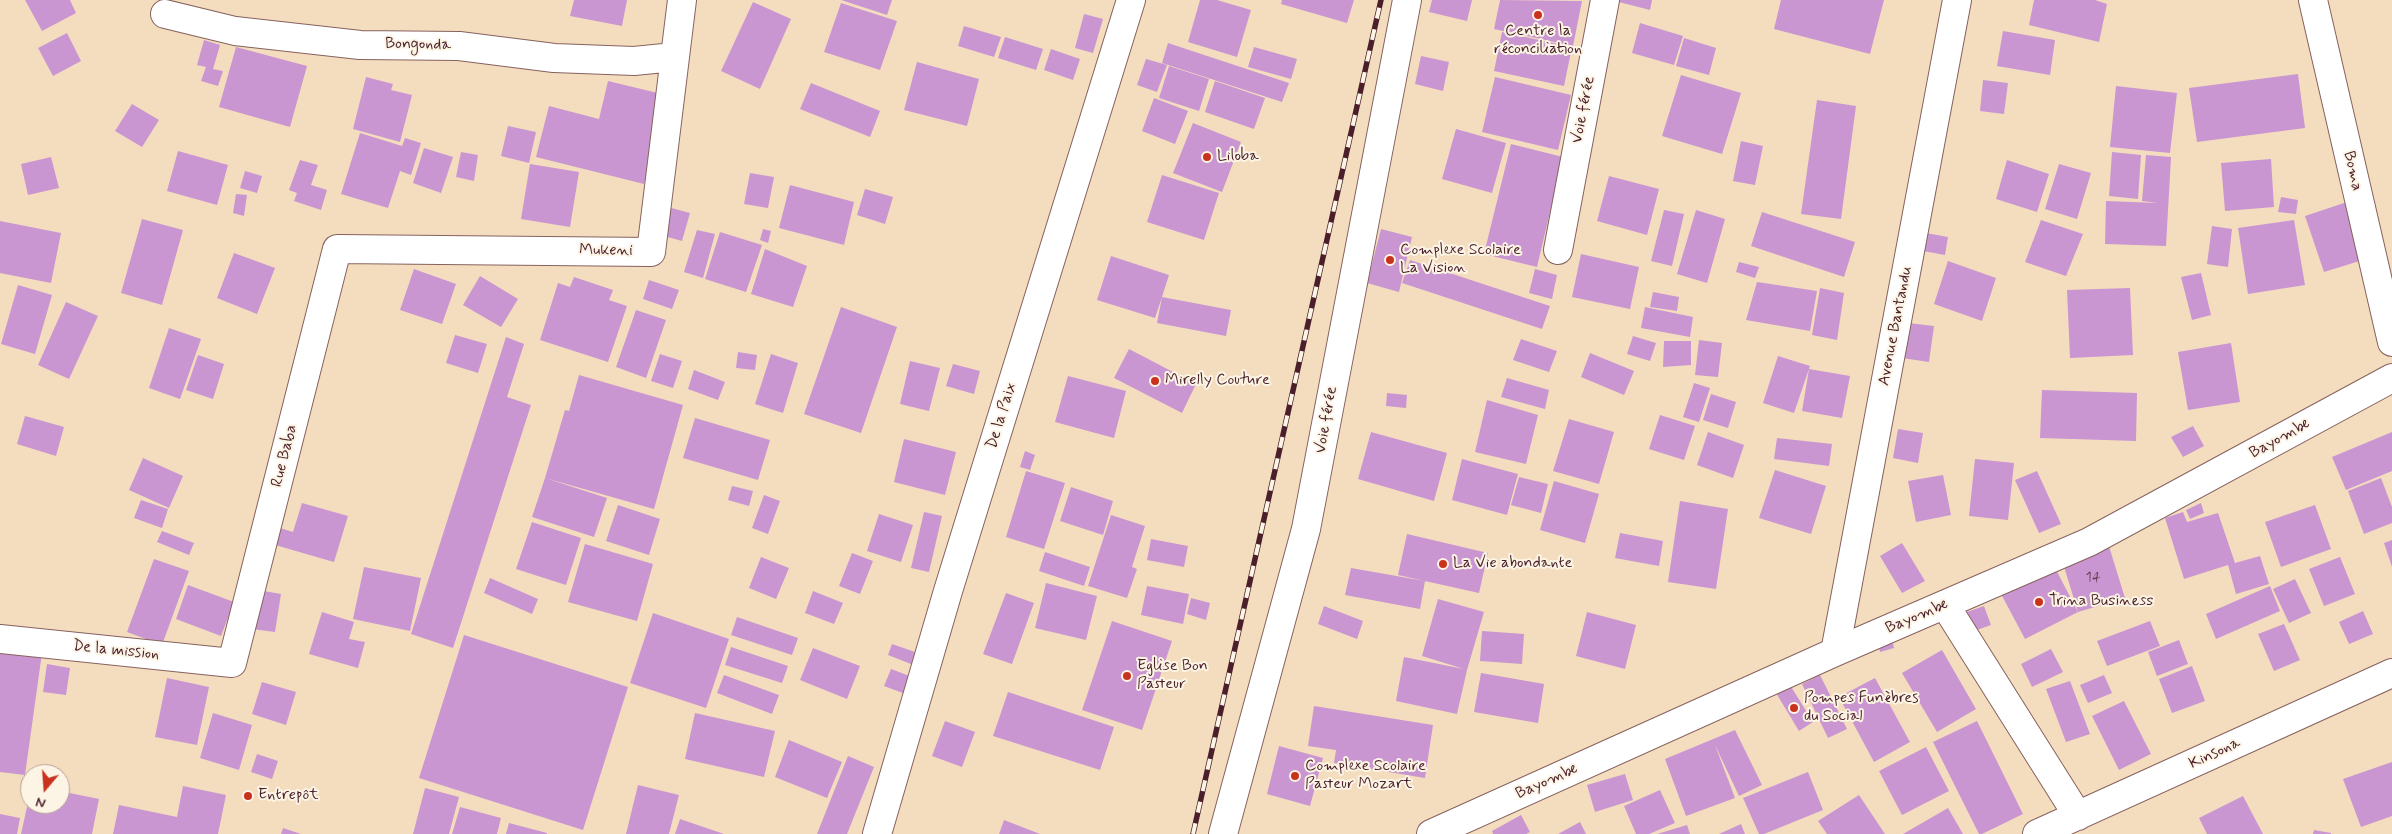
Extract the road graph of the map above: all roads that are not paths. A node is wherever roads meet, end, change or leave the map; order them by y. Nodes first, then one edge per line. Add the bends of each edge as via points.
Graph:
1 (682, 0) edge
2 (1132, 0) edge
3 (1407, 0) edge
4 (1605, 0) edge
5 (1957, 0) edge
6 (2312, 0) edge
7 (165, 14) dead end
8 (674, 57) junction
9 (337, 249) joint
10 (1558, 250) dead end
11 (2392, 342) edge
12 (2392, 378) edge
13 (1945, 605) junction
14 (0, 639) edge
15 (1835, 652) junction
16 (232, 663) joint
17 (2392, 672) edge
18 (2078, 816) junction
19 (877, 834) edge
20 (1223, 834) edge
21 (1431, 834) edge
22 (2037, 834) edge

1 - 8 street, Mukeni
2 - 19 street, De la Paix via 948,591
3 - 20 street, Voie férée via 1306,529
4 - 10 street, Voie férée
5 - 15 street, Avenue Bantandu
6 - 11 street, Boma
7 - 8 street, Bongonda via 235,31 360,44 459,46 554,58 634,61
8 - 9 street, Mukeni via 651,252
9 - 16 street, Rue Baba
12 - 13 street, Bayombe via 2089,542
13 - 15 street, Bayombe
13 - 18 street
14 - 16 street, De la mission
15 - 21 street, Bayombe
17 - 18 street, Kinsona
18 - 22 street, Kinsona

